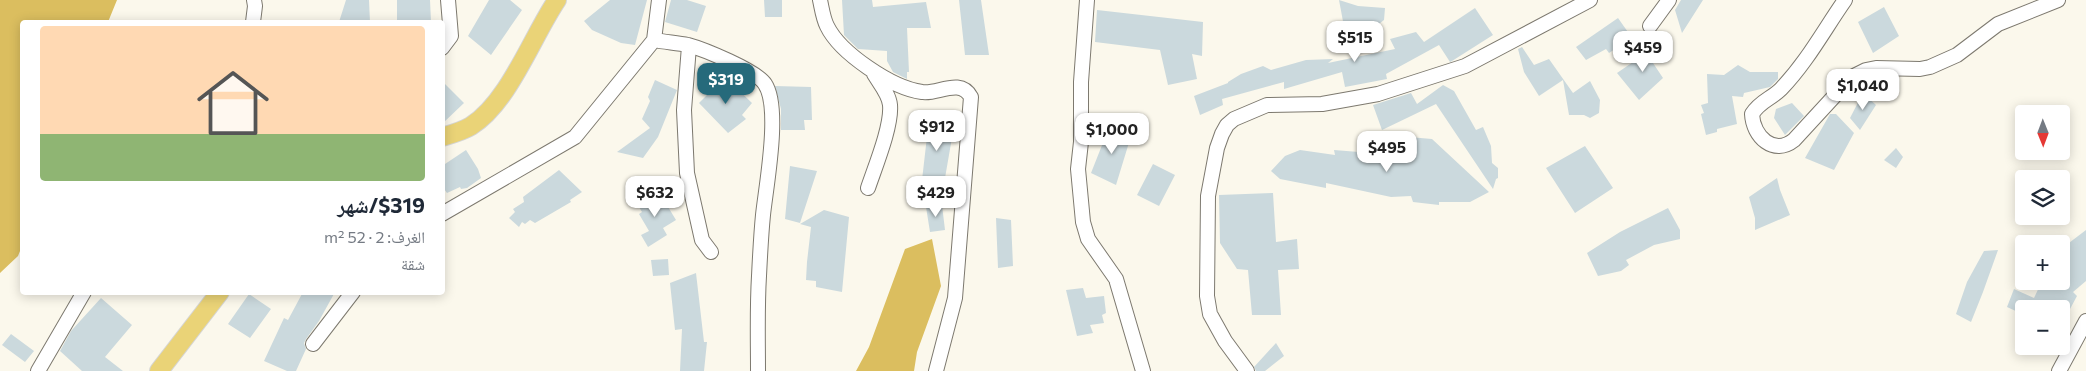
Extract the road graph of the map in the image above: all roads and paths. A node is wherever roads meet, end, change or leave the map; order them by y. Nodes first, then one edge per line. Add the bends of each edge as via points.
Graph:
1 (254, 0) edge
2 (448, 0) edge
3 (555, 0) edge
4 (659, 0) edge
5 (820, 0) edge
6 (1087, 0) edge
7 (1590, 0) edge
8 (1669, 0) edge
9 (1846, 0) edge
10 (2058, 0) edge
11 (253, 20) edge
12 (1650, 26) dead end
13 (654, 40) junction
14 (445, 46) edge
15 (689, 46) junction
16 (874, 73) junction
17 (445, 137) edge
18 (868, 188) dead end
19 (445, 212) edge
20 (711, 252) dead end
21 (82, 295) edge
22 (218, 295) edge
23 (351, 295) edge
24 (2086, 321) edge
25 (313, 344) dead end
26 (1141, 366) edge
27 (38, 371) edge
28 (159, 371) edge
29 (758, 371) edge
30 (936, 371) edge
31 (1155, 371) edge
32 (1247, 371) edge
33 (2059, 371) edge

1 - 11 street
2 - 14 street via 451,36
3 - 17 main road via 506,88 489,111 470,126
4 - 13 street
5 - 16 street via 833,36
6 - 26 street via 1078,169 1083,222 1088,239 1116,279
7 - 32 street via 1451,71 1378,94 1322,104 1267,105 1227,125 1217,148 1208,196 1207,296 1210,314
8 - 12 street
9 - 10 street via 1813,51 1779,91 1762,102 1752,114 1754,127 1762,139 1774,146 1785,146 1794,140 1852,77 1876,68 1930,67 1957,55 1998,24
13 - 15 street
13 - 19 street via 575,137
15 - 20 street via 684,110 687,173 702,240
15 - 29 street via 750,71 766,84 770,97 772,127 759,279
16 - 18 street via 886,92 890,118
16 - 30 street via 900,87 924,93 950,87 967,91 971,97 955,298
21 - 27 street
22 - 28 main road
23 - 25 street
24 - 33 street
26 - 31 street

